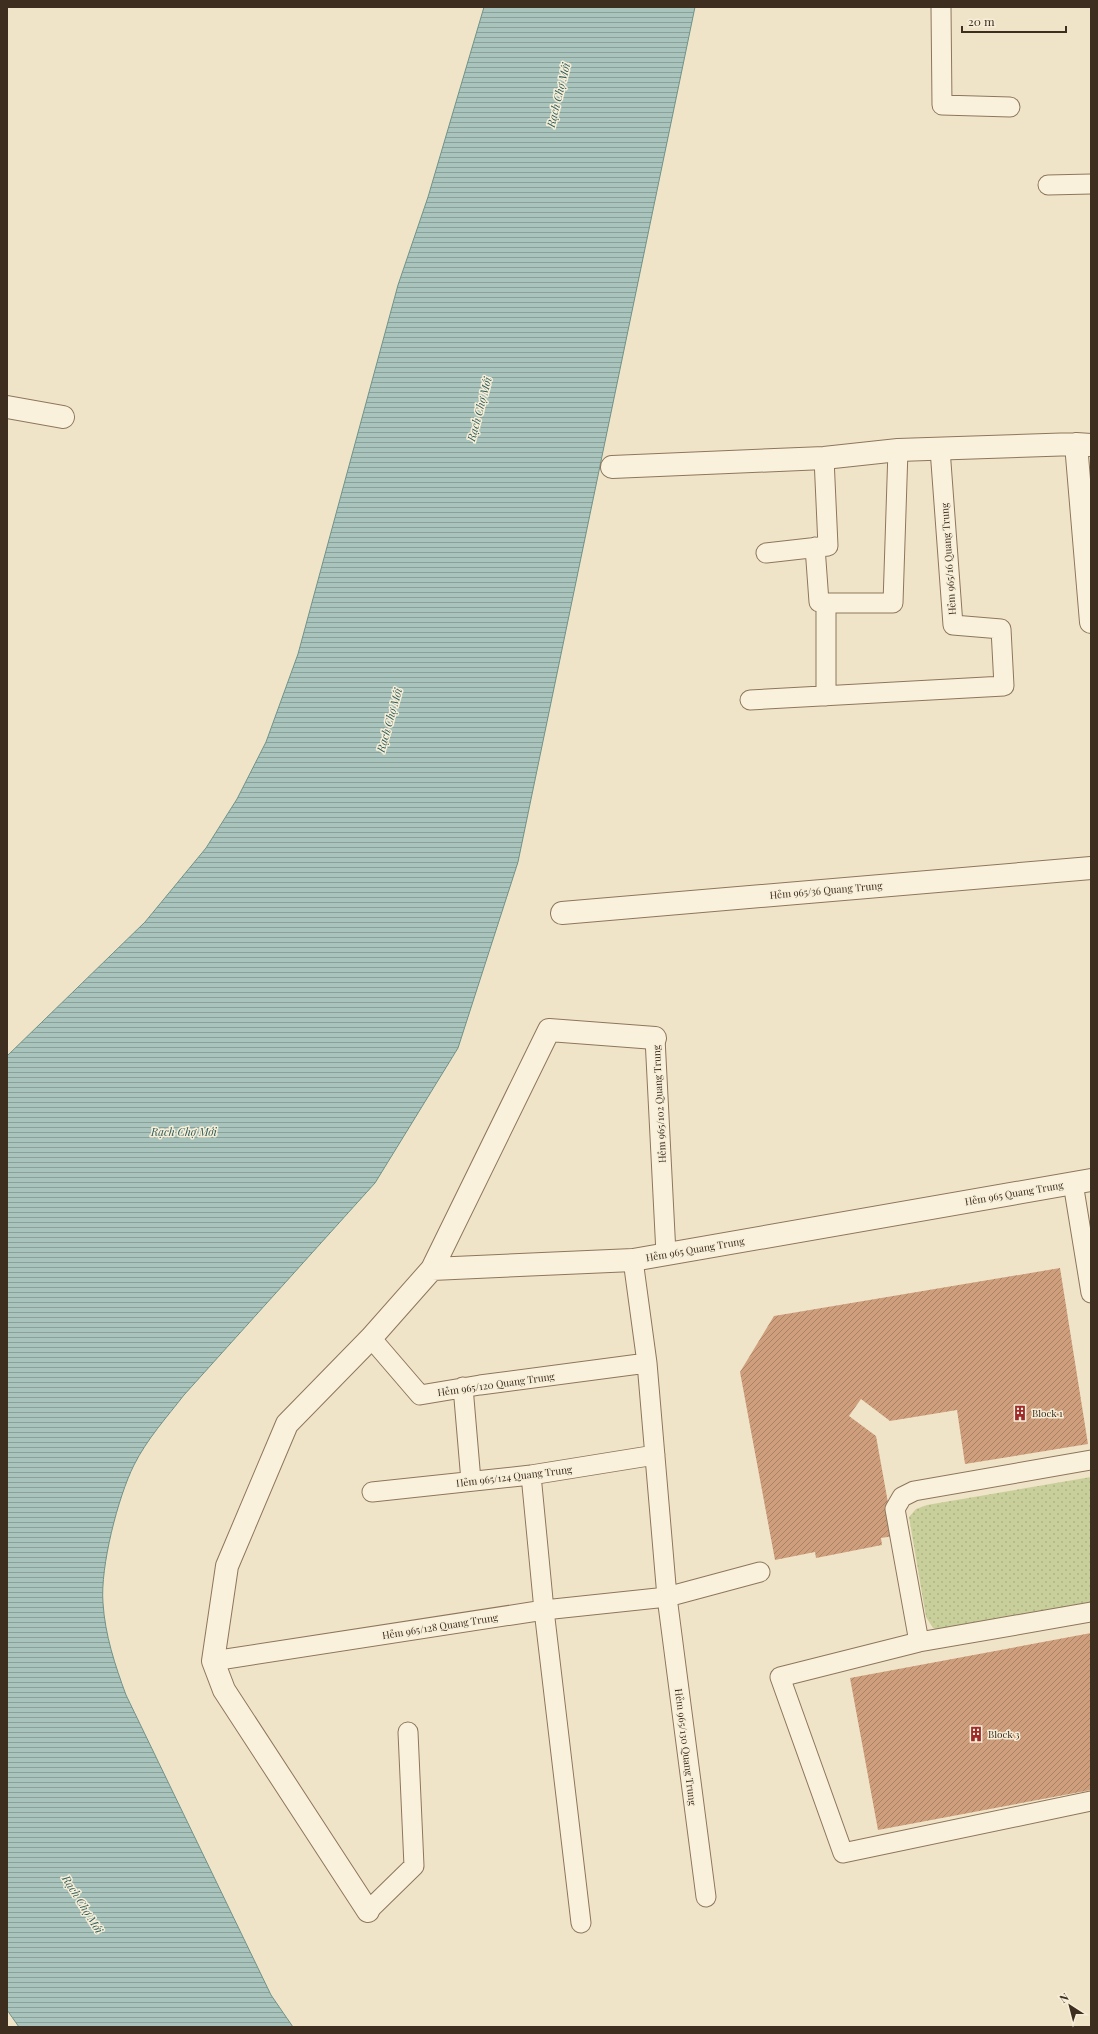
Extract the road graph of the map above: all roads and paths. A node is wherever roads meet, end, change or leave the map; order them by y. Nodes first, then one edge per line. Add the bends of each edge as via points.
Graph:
1 (941, 7) edge
2 (1010, 107) dead end
3 (1048, 184) dead end
4 (1091, 184) edge
5 (7, 406) edge
6 (63, 417) dead end
7 (1083, 444) edge
8 (940, 448) junction
9 (898, 450) junction
10 (824, 458) junction
11 (612, 467) dead end
12 (815, 548) junction
13 (766, 553) dead end
14 (826, 603) junction
15 (1091, 622) edge
16 (826, 696) junction
17 (750, 700) dead end
18 (1091, 868) edge
19 (562, 913) dead end
20 (655, 1038) joint
21 (1082, 1181) edge
22 (666, 1254) junction
23 (633, 1260) junction
24 (432, 1269) junction
25 (1091, 1293) edge
26 (371, 1338) junction
27 (647, 1363) junction
28 (464, 1388) junction
29 (655, 1455) junction
30 (1091, 1460) edge
31 (531, 1475) junction
32 (471, 1481) junction
33 (372, 1492) dead end
34 (760, 1572) dead end
35 (667, 1597) junction
36 (544, 1610) junction
37 (1091, 1612) edge
38 (919, 1642) junction
39 (213, 1661) junction
40 (408, 1732) dead end
41 (1091, 1801) edge
42 (706, 1897) dead end
43 (368, 1911) joint
44 (581, 1923) dead end

1 - 2 lane via 942,105
3 - 4 lane
5 - 6 street
7 - 8 street
7 - 15 street
8 - 9 street
8 - 16 lane, Hẻm 965/16 Quang Trung via 953,626 1002,628 1004,686
9 - 10 street
9 - 14 lane via 893,603
10 - 11 street
10 - 12 lane via 828,546
12 - 13 lane
12 - 14 lane via 819,602
14 - 16 lane
16 - 17 lane, Hẻm 965/16 Quang Trung
18 - 19 street, Hẻm 965/36 Quang Trung
20 - 22 lane, Hẻm 965/102 Quang Trung
20 - 24 street, Hẻm 965/102 Quang Trung via 549,1030
21 - 22 street, Hẻm 965 Quang Trung
21 - 25 lane
22 - 23 street, Hẻm 965 Quang Trung
23 - 24 street
23 - 27 lane, Hẻm 965 Quang Trung
24 - 26 street
26 - 28 lane, Hẻm 965/120 Quang Trung via 420,1395
26 - 39 street via 287,1424 227,1566
27 - 28 lane, Hẻm 965/120 Quang Trung
27 - 29 lane, Hẻm 965 Quang Trung
28 - 32 lane
29 - 31 lane, Hẻm 965/124 Quang Trung
29 - 35 lane, Hẻm 965 Quang Trung
30 - 38 lane via 914,1491 902,1497 895,1509
31 - 32 lane, Hẻm 965/124 Quang Trung
31 - 36 lane
32 - 33 lane, Hẻm 965/124 Quang Trung
34 - 35 lane
35 - 36 lane, Hẻm 965/128 Quang Trung
35 - 42 lane, Hẻm 965/130 Quang Trung
36 - 39 lane, Hẻm 965/128 Quang Trung
36 - 44 lane
37 - 38 lane
38 - 41 lane via 780,1677 843,1853
39 - 43 street via 224,1690
40 - 43 lane via 414,1866

